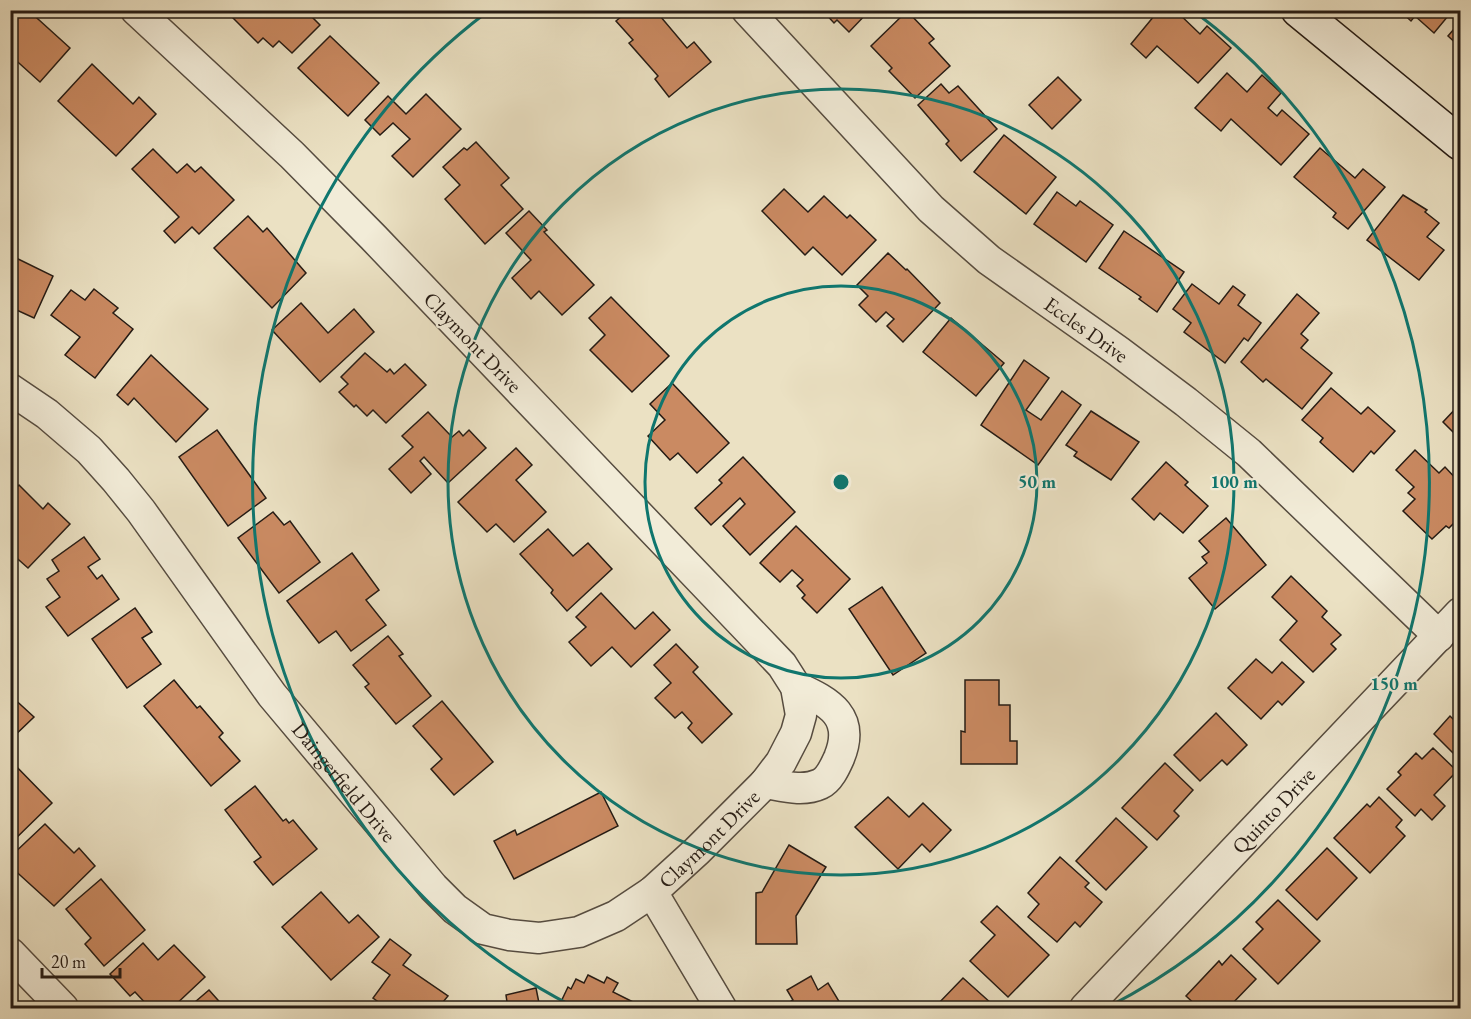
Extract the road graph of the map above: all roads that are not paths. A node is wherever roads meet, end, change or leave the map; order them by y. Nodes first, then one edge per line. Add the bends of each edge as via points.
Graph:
1 (136, 10) edge
2 (747, 10) edge
3 (1298, 10) edge
4 (1461, 143) edge
5 (10, 389) edge
6 (1461, 613) edge
7 (1439, 636) junction
8 (796, 687) junction
9 (765, 783) junction
10 (652, 892) junction
11 (10, 953) edge
12 (63, 1008) edge
13 (721, 1008) edge
14 (1085, 1008) edge

1 - 8 street, Claymont Drive via 374,237 782,665
2 - 7 street, Eccles Drive via 932,209 989,260 1118,351 1249,453
3 - 4 street
5 - 10 street, Daingerfield Drive via 89,450 116,480 272,695 455,909 483,929 539,938 579,932 616,916
6 - 7 street, Quinto Drive
7 - 14 street, Quinto Drive
8 - 9 street, Claymont Drive via 801,715 796,733
8 - 9 street, Claymont Drive via 836,710 844,728 843,748 823,783 796,788
9 - 10 street, Claymont Drive
10 - 13 street
11 - 12 street

